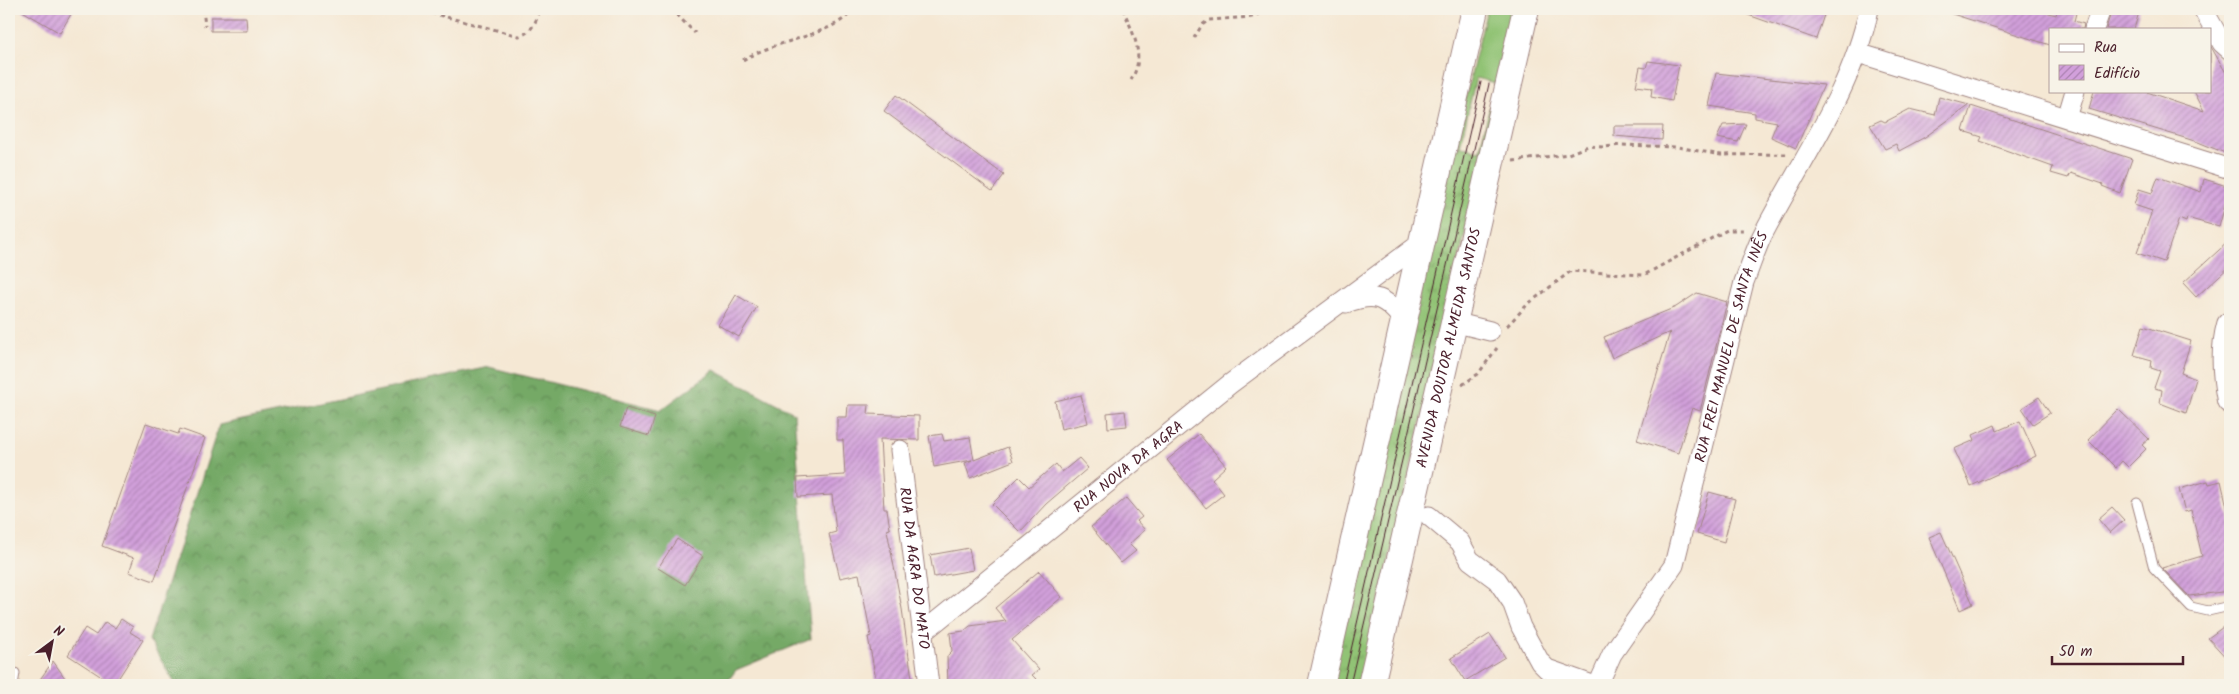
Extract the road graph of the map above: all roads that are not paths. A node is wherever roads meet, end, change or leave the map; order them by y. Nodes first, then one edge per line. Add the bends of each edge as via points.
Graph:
1 (1475, 9) edge
2 (1526, 9) edge
3 (1869, 9) edge
4 (2100, 9) edge
5 (2203, 9) edge
6 (2094, 28) edge
7 (2230, 50) edge
8 (1858, 54) junction
9 (2075, 92) edge
10 (2067, 118) junction
11 (2230, 169) edge
12 (1421, 243) junction
13 (1338, 306) junction
14 (1405, 322) junction
15 (1454, 322) junction
16 (2230, 325) edge
17 (1498, 334) road end
18 (2230, 400) edge
19 (900, 450) dead end
20 (2137, 503) dead end
21 (1429, 516) dead end
22 (2230, 606) edge
23 (922, 633) junction
24 (15, 673) dead end
25 (13, 685) edge
26 (929, 685) edge
27 (1321, 685) edge
28 (1371, 685) edge
29 (1592, 685) edge
30 (1598, 685) edge

1 - 12 main road
2 - 15 main road, AVENIDA DOUTOR ALMEIDA SANTOS
3 - 8 street, RUA FREI MANUEL DE SANTA INÊS
4 - 6 street
5 - 7 street via 2222,43
8 - 10 street
8 - 30 street, RUA FREI MANUEL DE SANTA INÊS via 1762,237 1744,282 1674,565 1612,654
9 - 10 street
10 - 11 street
12 - 13 street, RUA NOVA DA AGRA
12 - 14 main road
13 - 14 street, RUA NOVA DA AGRA via 1365,296 1385,301
13 - 23 street, RUA NOVA DA AGRA via 1230,384
14 - 27 main road
15 - 17 street
15 - 28 main road, AVENIDA DOUTOR ALMEIDA SANTOS
16 - 18 main road via 2225,347
19 - 23 street, RUA DA AGRA DO MATO
20 - 22 lane via 2154,568 2192,607 2208,611
21 - 29 street via 1460,542 1470,560 1497,580 1512,602 1540,662 1547,669
23 - 26 street, RUA DA AGRA DO MATO
24 - 25 lane

